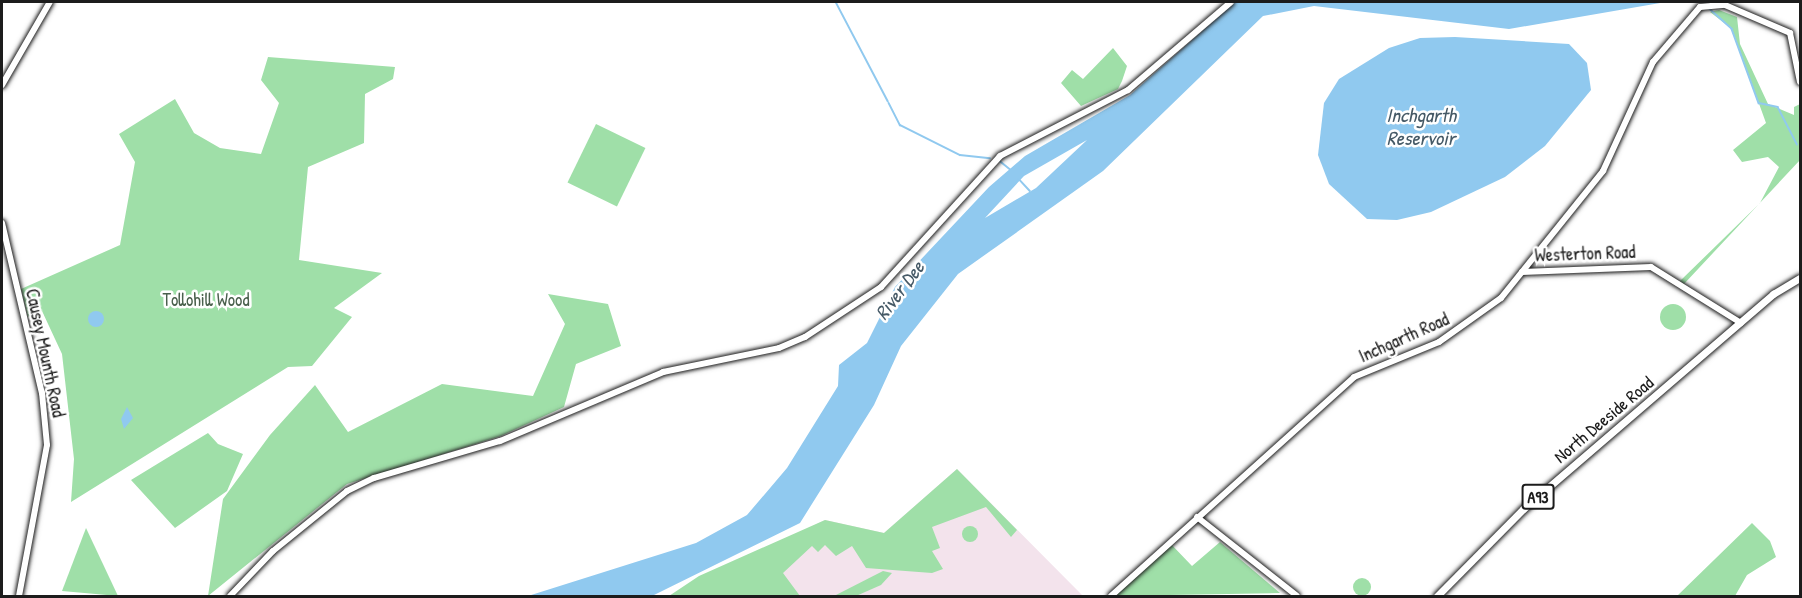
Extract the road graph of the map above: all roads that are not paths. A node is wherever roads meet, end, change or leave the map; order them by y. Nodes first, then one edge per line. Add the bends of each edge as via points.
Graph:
1 (50, 2) edge
2 (1231, 2) edge
3 (1800, 82) edge
4 (2, 85) edge
5 (2, 223) edge
6 (1522, 272) junction
7 (1800, 278) edge
8 (1741, 323) junction
9 (1197, 517) junction
10 (1296, 595) edge
11 (19, 597) edge
12 (230, 597) edge
13 (1111, 597) edge
14 (1437, 597) edge

1 - 4 street
2 - 12 street via 1128,90 1000,156 882,287 805,337 771,350 663,372 500,441 360,485 273,551
3 - 6 street, Inchgarth Road via 1790,33 1725,5 1700,7 1653,62 1603,171
5 - 11 street, Causey Mounth Road via 42,393 48,454
6 - 8 street, Westerton Road via 1648,267
6 - 9 street, Inchgarth Road via 1501,298 1454,334 1354,377
7 - 8 main road, North Deeside Road / A93
8 - 14 main road, North Deeside Road / A93 via 1523,509
9 - 10 street
9 - 13 street, Inchgarth Road

